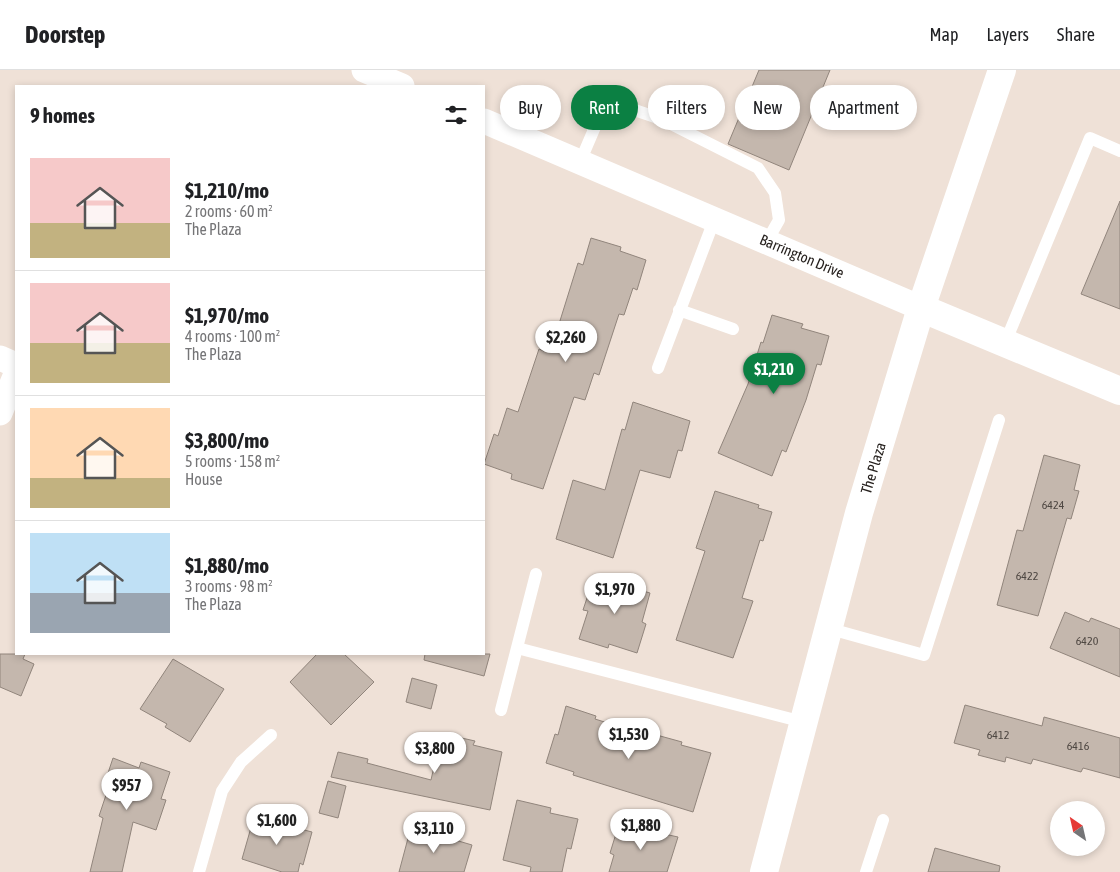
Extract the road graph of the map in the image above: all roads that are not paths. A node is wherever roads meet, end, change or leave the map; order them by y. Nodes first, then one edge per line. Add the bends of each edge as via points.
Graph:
1 (364, 70) edge
2 (1002, 70) edge
3 (400, 85) edge
4 (485, 121) edge
5 (1120, 151) edge
6 (580, 162) junction
7 (715, 218) junction
8 (767, 241) junction
9 (921, 308) junction
10 (679, 310) junction
11 (733, 329) dead end
12 (1006, 343) junction
13 (0, 358) edge
14 (15, 365) edge
15 (658, 368) dead end
16 (15, 376) edge
17 (1120, 391) edge
18 (0, 412) edge
19 (999, 420) dead end
20 (536, 574) dead end
21 (827, 628) junction
22 (517, 648) junction
23 (501, 710) dead end
24 (803, 722) junction
25 (271, 735) dead end
26 (883, 820) dead end
27 (198, 872) edge
28 (764, 872) edge
29 (866, 872) edge

1 - 3 street
2 - 9 main road, The Plaza
4 - 6 street, Barrington Drive
5 - 12 lane via 1090,138
6 - 7 street, Barrington Drive
6 - 8 lane via 598,120 611,102 661,119 758,168 775,193 779,220
7 - 8 street, Barrington Drive
7 - 10 lane
8 - 9 street, Barrington Drive
9 - 12 main road, Barrington Drive
9 - 21 main road, The Plaza
10 - 11 lane
10 - 15 lane
12 - 17 main road, Barrington Drive
13 - 14 street
16 - 18 street
19 - 21 lane via 924,655
20 - 22 lane
21 - 24 main road, The Plaza
22 - 23 lane
22 - 24 lane
24 - 28 main road, The Plaza
25 - 27 lane via 241,762 222,791
26 - 29 lane

